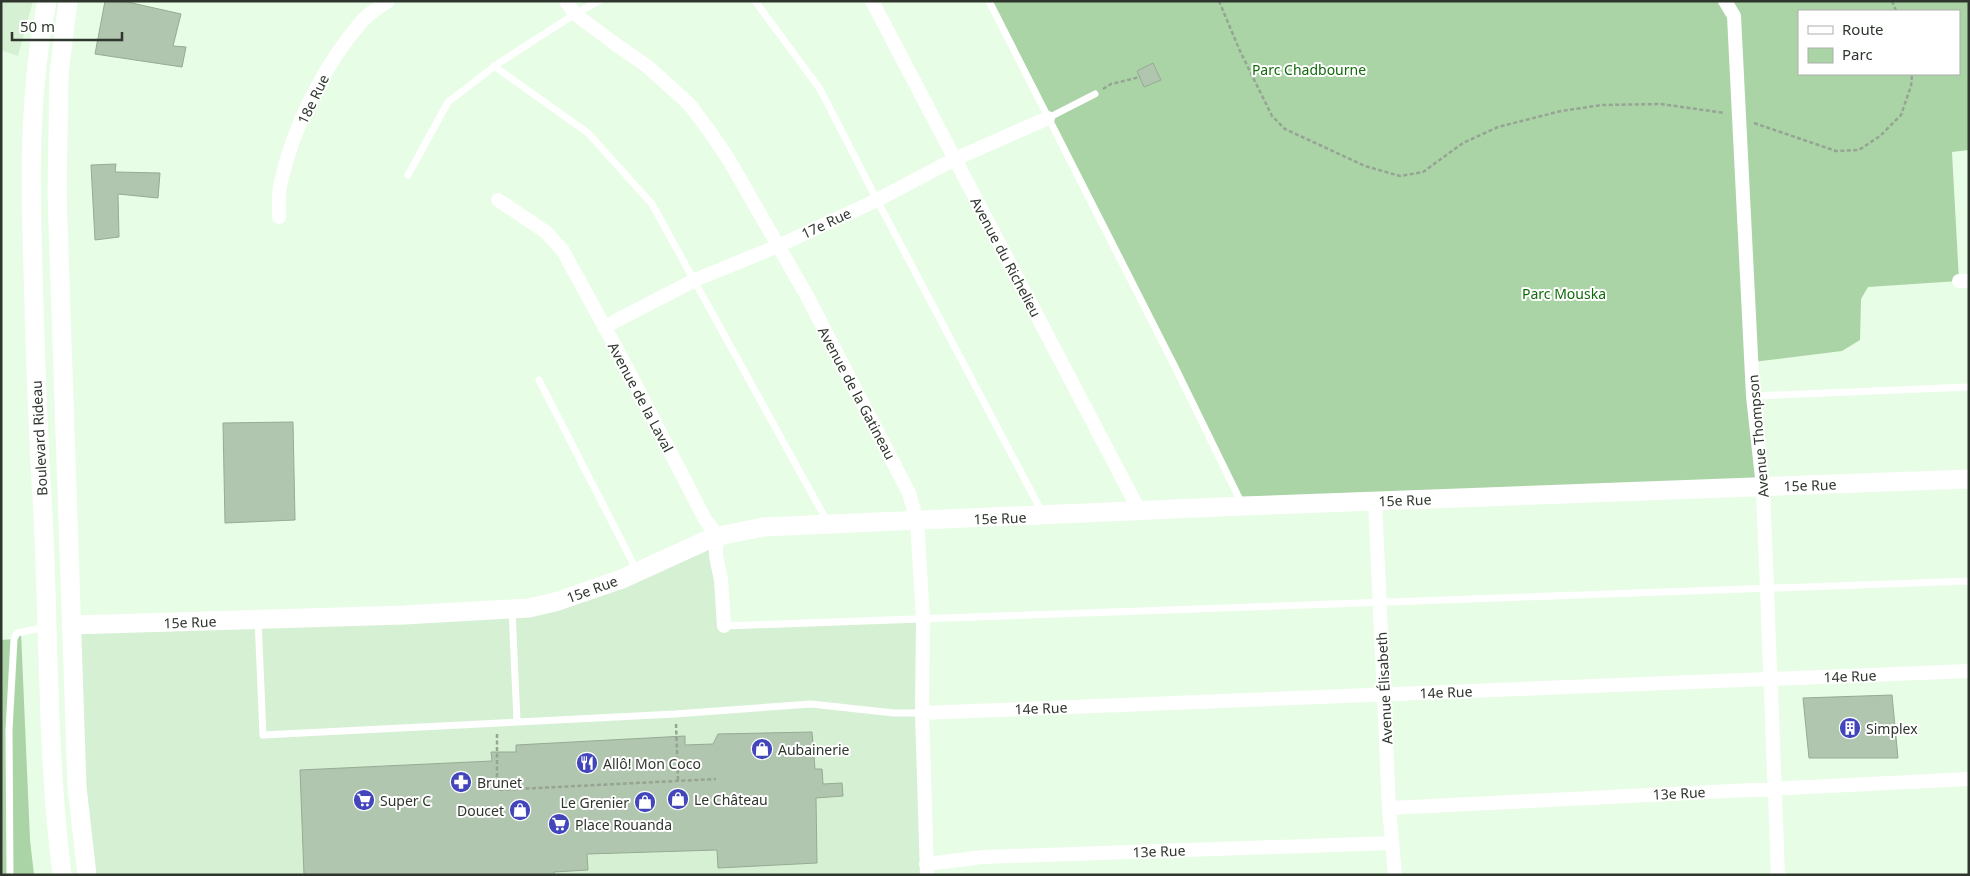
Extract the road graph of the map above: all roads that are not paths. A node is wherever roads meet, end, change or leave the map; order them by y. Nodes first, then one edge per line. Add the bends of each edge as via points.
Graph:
1 (47, 1) edge
2 (68, 1) edge
3 (388, 1) edge
4 (566, 1) edge
5 (599, 1) edge
6 (755, 1) edge
7 (872, 1) edge
8 (989, 1) edge
9 (1725, 1) edge
10 (576, 14) junction
11 (494, 66) junction
12 (1095, 94) dead end
13 (1048, 118) junction
14 (954, 159) junction
15 (408, 175) dead end
16 (498, 200) dead end
17 (876, 200) junction
18 (279, 217) dead end
19 (778, 246) junction
20 (695, 280) junction
21 (604, 327) junction
22 (538, 380) dead end
23 (1969, 387) edge
24 (1753, 396) junction
25 (1969, 479) edge
26 (1763, 487) junction
27 (1375, 501) junction
28 (1244, 506) junction
29 (1140, 512) junction
30 (1044, 516) junction
31 (917, 521) junction
32 (829, 524) junction
33 (714, 537) junction
34 (637, 571) junction
35 (1969, 581) edge
36 (1767, 588) junction
37 (1380, 602) junction
38 (512, 610) junction
39 (258, 619) junction
40 (923, 619) junction
41 (71, 625) junction
42 (724, 626) joint
43 (46, 627) junction
44 (1969, 671) edge
45 (1771, 679) junction
46 (1384, 694) junction
47 (922, 713) junction
48 (517, 721) junction
49 (1969, 779) edge
50 (1775, 788) junction
51 (1389, 808) junction
52 (1392, 842) junction
53 (927, 869) edge
54 (1778, 874) edge
55 (10, 875) edge
56 (62, 875) edge
57 (87, 875) edge
58 (1395, 875) edge

1 - 43 street, Boulevard Rideau via 33,100 31,202
2 - 41 street, Boulevard Rideau via 59,74 57,193
3 - 18 street, 18e Rue via 364,18 328,69 309,103 280,184
4 - 10 street, Avenue de la Gatineau
5 - 10 lane
6 - 17 lane via 820,89
7 - 14 street, Avenue du Richelieu
8 - 13 lane
9 - 24 street, Avenue Thompson via 1734,16
10 - 11 lane
10 - 19 street, Avenue de la Gatineau via 647,66 689,104 729,160
11 - 15 lane via 448,102
11 - 20 lane via 588,133 652,204
12 - 13 lane
13 - 14 street, 17e Rue
13 - 28 lane
14 - 17 street, 17e Rue
14 - 29 street, Avenue du Richelieu
16 - 21 street, Avenue de la Laval via 546,232 563,251
17 - 19 street, 17e Rue
17 - 30 lane
19 - 20 street, 17e Rue
19 - 31 street, Avenue de la Gatineau via 863,401 909,493
20 - 21 street, 17e Rue
20 - 32 lane
21 - 33 street, Avenue de la Laval
22 - 34 lane
23 - 24 lane
24 - 26 street, Avenue Thompson
25 - 26 street, 15e Rue
26 - 27 street, 15e Rue
26 - 36 street, Avenue Thompson
27 - 28 street, 15e Rue
27 - 37 street, Avenue Élisabeth
28 - 29 street, 15e Rue
29 - 30 street, 15e Rue
30 - 31 street, 15e Rue
31 - 32 street, 15e Rue
31 - 40 street, Avenue de la Gatineau
32 - 33 street, 15e Rue via 764,527
33 - 34 street, 15e Rue
33 - 42 street, Avenue de la Laval
34 - 38 street, 15e Rue via 555,602
35 - 36 lane
36 - 37 lane
36 - 45 street, Avenue Thompson
37 - 40 lane
37 - 46 street, Avenue Élisabeth
38 - 39 street, 15e Rue
38 - 48 lane
39 - 41 street, 15e Rue
39 - 48 lane via 263,735
40 - 42 lane
40 - 47 street, Avenue de la Gatineau
41 - 43 street, 15e Rue
41 - 57 street, Boulevard Rideau via 77,787
43 - 55 lane via 17,633 14,639 9,730
43 - 56 street, Boulevard Rideau
44 - 45 street, 14e Rue
45 - 46 street, 14e Rue
45 - 50 street, Avenue Thompson
46 - 47 street, 14e Rue
46 - 51 street, Avenue Élisabeth
47 - 48 lane via 811,704
47 - 53 street, Avenue de la Gatineau
49 - 50 street, 13e Rue
50 - 51 street, 13e Rue
50 - 54 street, Avenue Thompson
51 - 52 street, Avenue Élisabeth
52 - 53 street, 13e Rue via 984,857
52 - 58 street, Avenue Élisabeth

